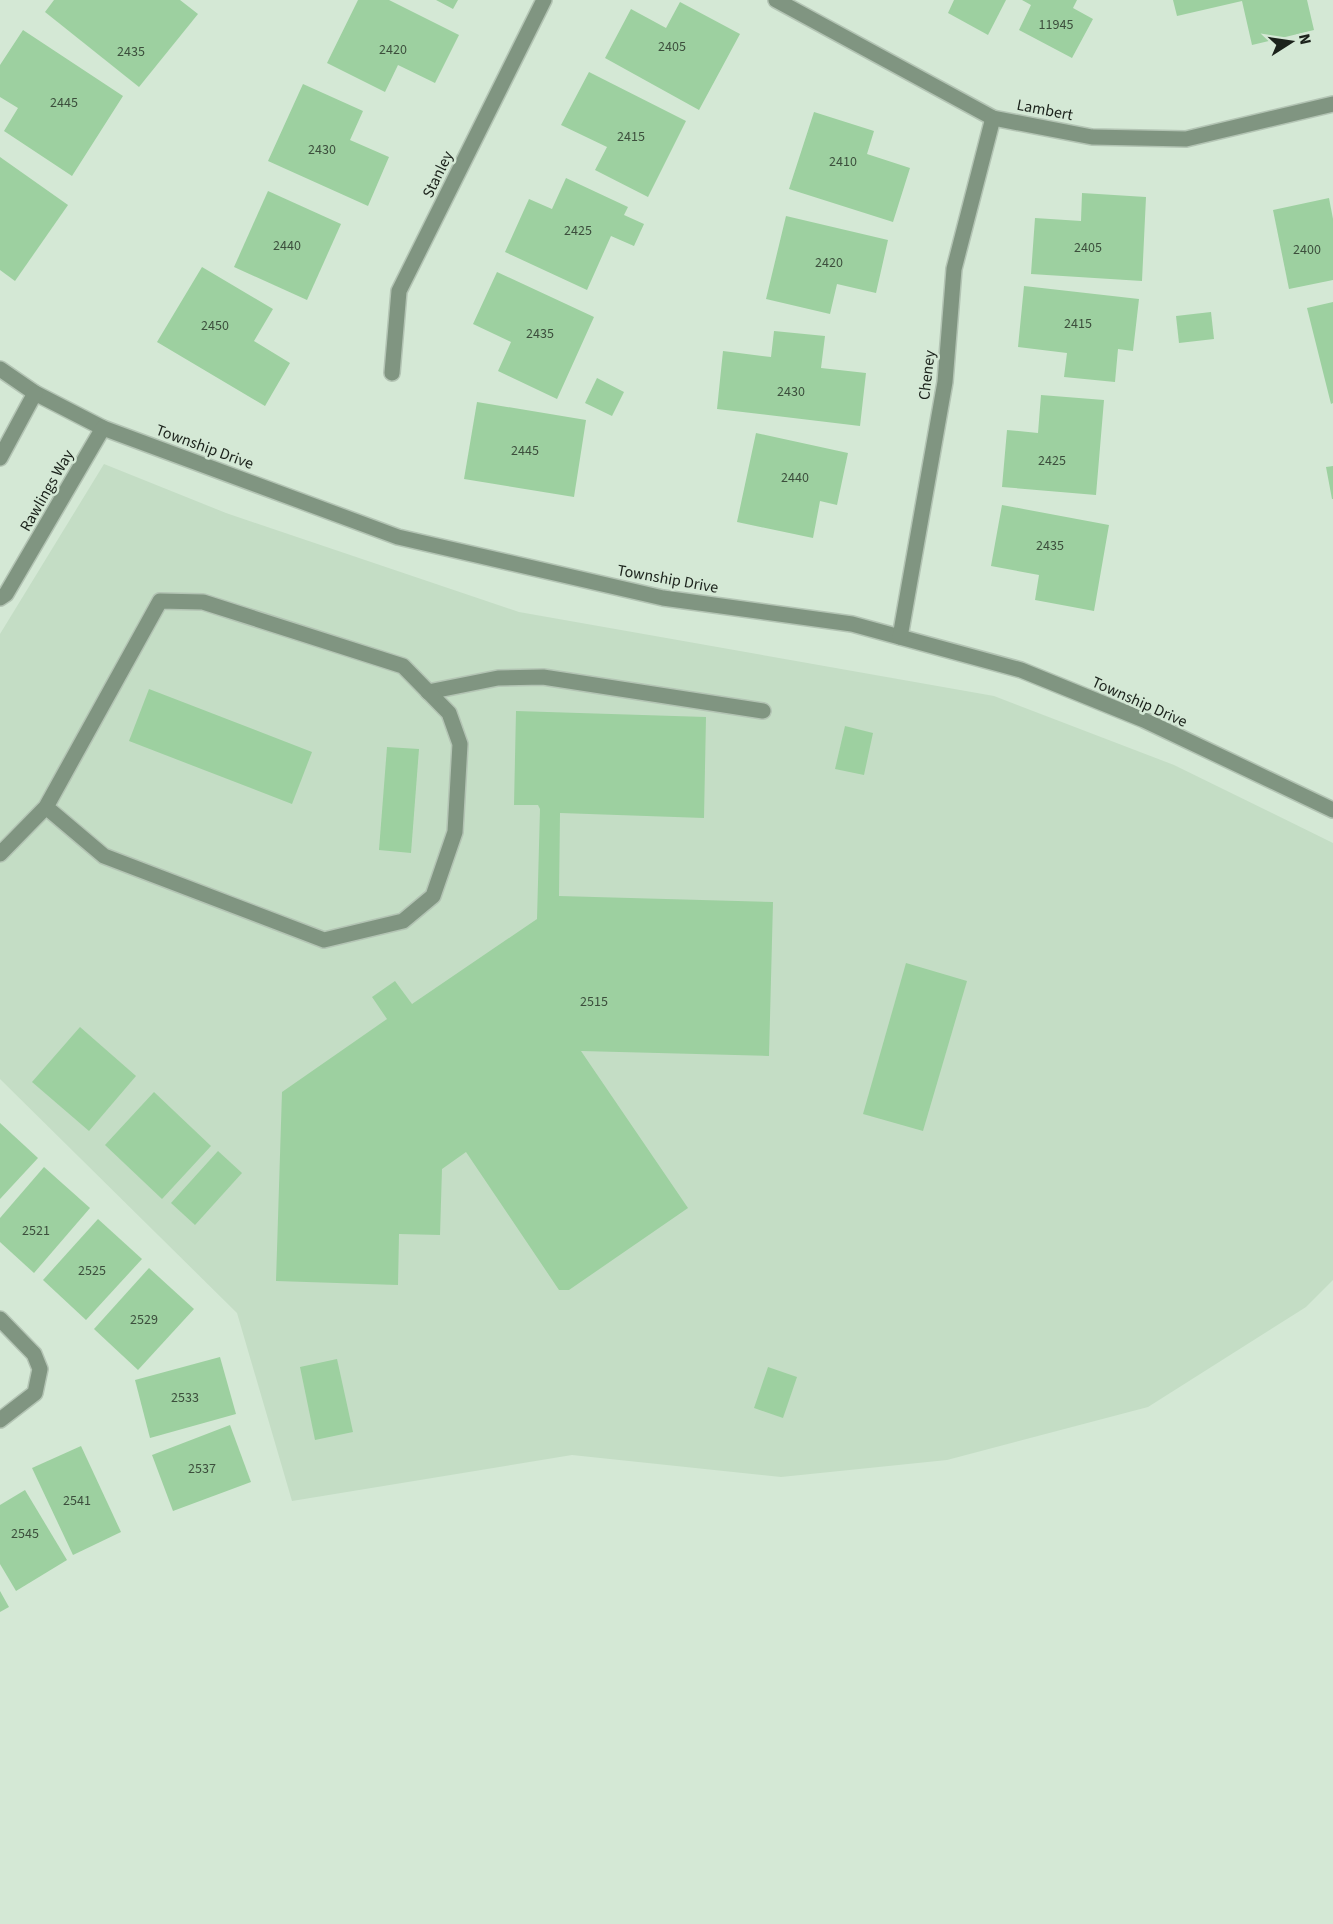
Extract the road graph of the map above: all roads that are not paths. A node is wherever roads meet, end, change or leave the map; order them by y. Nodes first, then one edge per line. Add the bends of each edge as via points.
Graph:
1 (544, 0) edge
2 (776, 0) edge
3 (1333, 104) edge
4 (993, 118) junction
5 (0, 369) edge
6 (392, 373) dead end
7 (35, 393) junction
8 (103, 428) junction
9 (0, 458) edge
10 (0, 598) edge
11 (900, 637) junction
12 (428, 692) junction
13 (763, 711) dead end
14 (46, 807) junction
15 (1333, 810) edge
16 (0, 854) edge
17 (0, 1319) edge
18 (0, 1420) edge

1 - 6 street, Stanley via 399,291
2 - 4 street, Lambert
3 - 4 street, Lambert via 1186,138 1092,136
4 - 11 street, Cheney via 954,268 945,382
5 - 7 street, Township Drive
7 - 8 street, Township Drive
7 - 9 street
8 - 10 street, Rawlings Way via 6,594
8 - 11 street, Township Drive via 398,537 663,598 852,624
11 - 15 street, Township Drive via 1021,670 1144,720
12 - 13 street via 498,678 543,677
12 - 14 street via 403,666 202,602 160,601
12 - 14 street via 449,713 460,744 455,832 433,896 403,921 324,940 104,856
14 - 16 street
17 - 18 street via 34,1354 40,1369 35,1393

